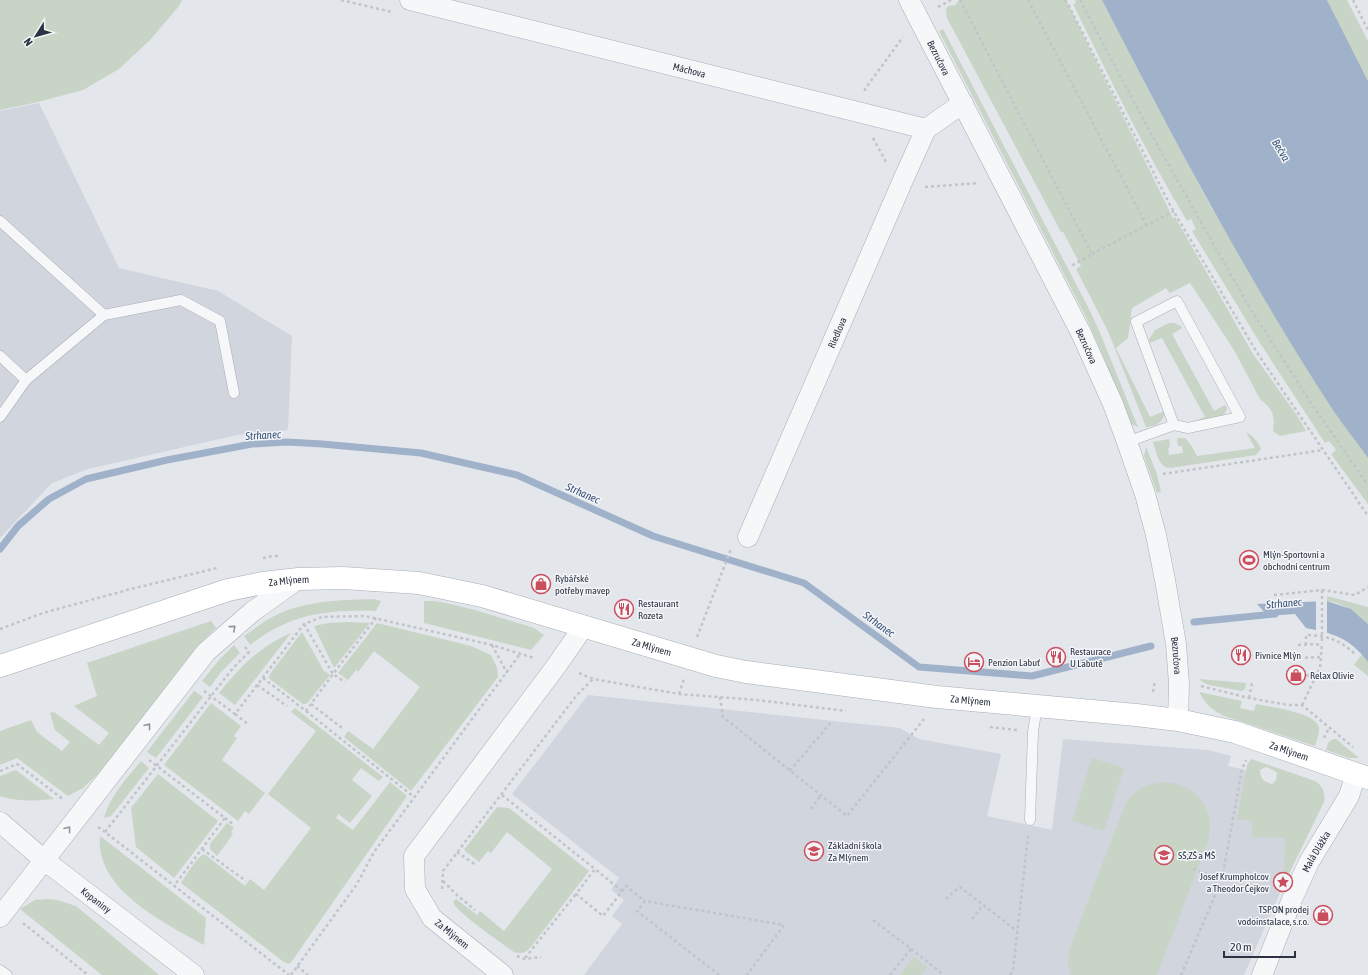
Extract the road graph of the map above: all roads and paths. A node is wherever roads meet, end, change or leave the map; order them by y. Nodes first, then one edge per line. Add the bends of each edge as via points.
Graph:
1 (410, 0) edge
2 (909, 0) edge
3 (951, 0) edge
4 (960, 0) edge
5 (1028, 0) edge
6 (1065, 0) edge
7 (1080, 0) edge
8 (1353, 0) edge
9 (938, 7) dead end
10 (1368, 30) edge
11 (963, 103) junction
12 (926, 129) junction
13 (1174, 211) junction
14 (0, 221) edge
15 (1146, 226) junction
16 (1092, 254) junction
17 (1071, 266) dead end
18 (104, 315) junction
19 (0, 356) edge
20 (26, 380) junction
21 (234, 393) dead end
22 (0, 417) edge
23 (1174, 425) junction
24 (1127, 442) junction
25 (1323, 450) junction
26 (1163, 474) dead end
27 (1368, 485) edge
28 (1368, 516) edge
29 (741, 540) joint
30 (298, 579) junction
31 (1368, 587) edge
32 (1322, 590) junction
33 (1274, 595) dead end
34 (376, 618) junction
35 (304, 624) junction
36 (584, 626) junction
37 (695, 641) dead end
38 (1306, 644) junction
39 (1322, 644) junction
40 (492, 645) junction
41 (1298, 645) dead end
42 (244, 646) dead end
43 (1355, 654) dead end
44 (1320, 657) junction
45 (1299, 658) dead end
46 (0, 666) edge
47 (507, 673) junction
48 (333, 674) junction
49 (1300, 675) dead end
50 (1316, 676) junction
51 (263, 678) junction
52 (1156, 678) dead end
53 (345, 682) dead end
54 (1252, 683) dead end
55 (1179, 684) junction
56 (258, 685) junction
57 (199, 687) dead end
58 (1153, 692) dead end
59 (211, 696) junction
60 (720, 697) junction
61 (1249, 698) junction
62 (311, 704) junction
63 (1302, 705) junction
64 (287, 706) dead end
65 (1037, 706) junction
66 (306, 711) junction
67 (848, 711) dead end
68 (235, 714) junction
69 (916, 719) dead end
70 (924, 720) junction
71 (932, 720) dead end
72 (1178, 720) junction
73 (832, 721) dead end
74 (248, 724) dead end
75 (986, 727) dead end
76 (342, 728) dead end
77 (1033, 732) junction
78 (1357, 750) dead end
79 (144, 756) dead end
80 (157, 766) junction
81 (1242, 769) dead end
82 (0, 771) edge
83 (790, 771) junction
84 (1365, 776) edge
85 (502, 795) junction
86 (821, 795) junction
87 (414, 797) junction
88 (811, 809) dead end
89 (80, 813) junction
90 (224, 818) junction
91 (1030, 820) joint
92 (0, 822) edge
93 (234, 825) dead end
94 (105, 832) junction
95 (202, 849) junction
96 (458, 852) junction
97 (44, 860) junction
98 (476, 865) dead end
99 (595, 869) junction
100 (1192, 869) dead end
101 (1222, 879) junction
102 (246, 881) dead end
103 (442, 881) junction
104 (174, 886) junction
105 (622, 891) junction
106 (444, 893) dead end
107 (576, 894) junction
108 (946, 899) dead end
109 (645, 901) junction
110 (983, 905) junction
111 (475, 910) dead end
112 (0, 917) edge
113 (972, 919) dead end
114 (873, 920) dead end
115 (21, 921) dead end
116 (1018, 931) junction
117 (911, 948) junction
118 (515, 956) dead end
119 (541, 957) dead end
120 (524, 959) junction
121 (297, 966) junction
122 (0, 970) edge
123 (6, 975) edge
124 (88, 975) edge
125 (194, 975) edge
126 (290, 975) edge
127 (308, 975) edge
128 (503, 975) edge
129 (719, 975) edge
130 (747, 975) edge
131 (890, 975) edge
132 (944, 975) edge
133 (1010, 975) edge
134 (1181, 975) edge
135 (1262, 975) edge

1 - 12 street, Máchova
2 - 11 street, Bezručova
3 - 9 path
4 - 16 path
5 - 15 path
6 - 13 path
7 - 27 path via 1150,132 1247,303 1311,403
8 - 10 path
11 - 12 street
11 - 24 street, Bezručova via 1080,333 1113,404
12 - 29 street, Riedlova
13 - 15 path
13 - 25 path via 1256,351
14 - 18 lane
15 - 16 path
16 - 17 path
18 - 20 lane
18 - 21 lane via 181,300 220,321
19 - 20 lane
20 - 22 lane
23 - 23 lane via 1188,428 1240,417 1177,301 1136,322
23 - 24 lane
24 - 55 street, Bezručova via 1144,494 1162,565 1176,644
25 - 26 path
25 - 28 path
29 - 37 path via 724,567
30 - 36 street, Za Mlýnem via 343,578 419,583 482,596
30 - 46 street, Za Mlýnem via 228,590
89 -> 30 street via 206,652 252,612
31 - 32 path via 1355,595
32 - 33 path
32 - 39 path, bridge
34 - 35 path via 322,617
34 - 40 path
34 - 48 path
35 - 48 path
35 - 51 path
36 - 65 street, Za Mlýnem via 716,666 746,672 937,697
36 - 128 street, Za Mlýnem via 414,856 414,889 432,918
38 - 39 path
38 - 41 path
38 - 43 path via 1306,635 1329,638 1342,642
39 - 44 path
40 - 47 path
40 - 47 path via 520,654
42 - 59 path via 249,652
44 - 45 path
44 - 50 path via 1320,668
47 - 87 path
48 - 53 path
48 - 62 path
49 - 50 path
50 - 63 path
51 - 56 path
51 - 66 path
52 - 58 path
54 - 61 path
55 - 61 path via 1199,685
55 - 72 street, Bezručova
56 - 64 path
56 - 68 path
57 - 59 path
59 - 68 path
59 - 80 path
60 - 67 path
60 - 83 path via 723,717
60 - 85 path via 679,694 593,679 576,696
61 - 63 path via 1288,706
62 - 66 path
62 - 76 path
63 - 78 path
65 - 72 street, Za Mlýnem
65 - 77 lane
66 - 87 path
68 - 74 path
69 - 70 path
70 - 71 path
70 - 86 path via 847,816
72 - 84 street, Za Mlýnem via 1235,732
73 - 83 path
75 - 77 path
77 - 91 lane
79 - 80 path
80 - 90 path
80 - 94 path
81 - 101 path
82 - 89 path via 17,764
83 - 86 path
84 - 135 street, Malá Dlážka via 1349,796 1309,862
85 - 96 path
85 - 99 path
86 - 88 path
87 - 121 path via 374,852 357,884
89 - 94 path
97 -> 89 street
90 - 93 path
90 - 95 path
91 - 116 path
92 - 97 street, Kopaniny
94 - 104 path
95 - 102 path
95 - 104 path
96 - 98 path
96 - 103 path via 443,871
97 - 112 street
97 - 125 street, Kopaniny
99 - 105 path
99 - 107 path
100 - 101 path
101 - 134 path
103 - 106 path
103 - 111 path
104 - 126 path
105 - 107 path via 603,916
105 - 109 path via 626,886
107 - 120 path
108 - 110 path via 960,887
109 - 129 path via 637,911
109 - 130 path via 784,925
110 - 113 path
110 - 116 path
114 - 117 path
115 - 124 path
116 - 133 path via 1013,970
117 - 131 path
117 - 132 path
118 - 120 path
119 - 120 path
121 - 126 path
121 - 127 path
122 - 123 lane

